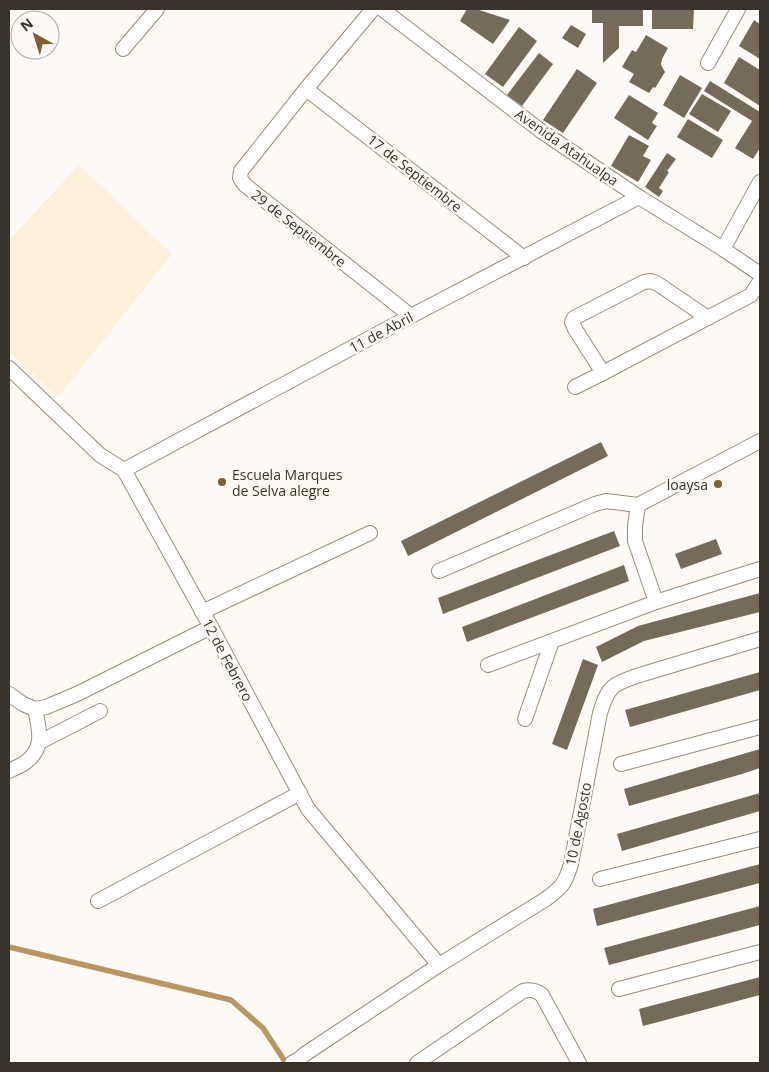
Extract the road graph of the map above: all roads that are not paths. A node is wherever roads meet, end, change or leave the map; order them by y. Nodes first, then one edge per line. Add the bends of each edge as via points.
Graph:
1 (157, 9) edge
2 (373, 9) edge
3 (382, 9) edge
4 (738, 9) edge
5 (123, 49) dead end
6 (708, 63) dead end
7 (306, 89) junction
8 (760, 182) edge
9 (639, 197) junction
10 (723, 249) junction
11 (524, 258) junction
12 (760, 274) edge
13 (760, 281) edge
14 (411, 316) junction
15 (708, 318) junction
16 (9, 368) edge
17 (604, 373) junction
18 (575, 387) dead end
19 (760, 441) edge
20 (124, 470) junction
21 (638, 504) junction
22 (370, 533) dead end
23 (760, 569) edge
24 (439, 571) dead end
25 (656, 602) junction
26 (202, 612) junction
27 (211, 627) junction
28 (760, 639) edge
29 (552, 642) junction
30 (488, 665) dead end
31 (9, 694) edge
32 (35, 709) junction
33 (100, 711) dead end
34 (525, 719) dead end
35 (760, 727) edge
36 (40, 742) junction
37 (621, 764) dead end
38 (9, 771) edge
39 (300, 793) junction
40 (760, 839) edge
41 (600, 879) dead end
42 (98, 900) dead end
43 (760, 952) edge
44 (438, 965) junction
45 (619, 989) dead end
46 (292, 1063) edge
47 (417, 1063) edge
48 (579, 1063) edge

1 - 5 street
2 - 7 street, 29 de Septiembre
3 - 9 street, Avenida Atahualpa via 541,131
4 - 6 street
7 - 11 street, 17 de Septiembre
7 - 14 street, 29 de Septiembre via 241,171 240,178
8 - 10 street
9 - 10 street, Avenida Atahualpa
9 - 11 street, 11 de Abril
10 - 12 street, Avenida Atahualpa
11 - 14 street, 11 de Abril
13 - 15 street via 751,295
14 - 20 street, 11 de Abril
15 - 17 street
15 - 17 street via 651,281 574,318 575,329
16 - 20 street, 12 de Febrero via 100,455
17 - 18 street
19 - 21 street
20 - 26 street, 12 de Febrero
21 - 24 street via 606,501 595,504
21 - 25 street via 635,541
22 - 26 street
23 - 25 street
25 - 29 street
26 - 27 street, 12 de Febrero
27 - 32 street via 77,694
27 - 39 street, 12 de Febrero
28 - 44 street, 10 de Agosto via 643,674 613,687 600,713 566,880 546,900
29 - 30 street
29 - 34 street
31 - 32 street
32 - 36 street
33 - 36 street
35 - 37 street
36 - 38 street via 27,762
39 - 42 street
39 - 44 street, 12 de Febrero via 308,809
40 - 41 street
43 - 45 street
44 - 46 street, 10 de Agosto
47 - 48 street via 523,991 533,990 542,995

